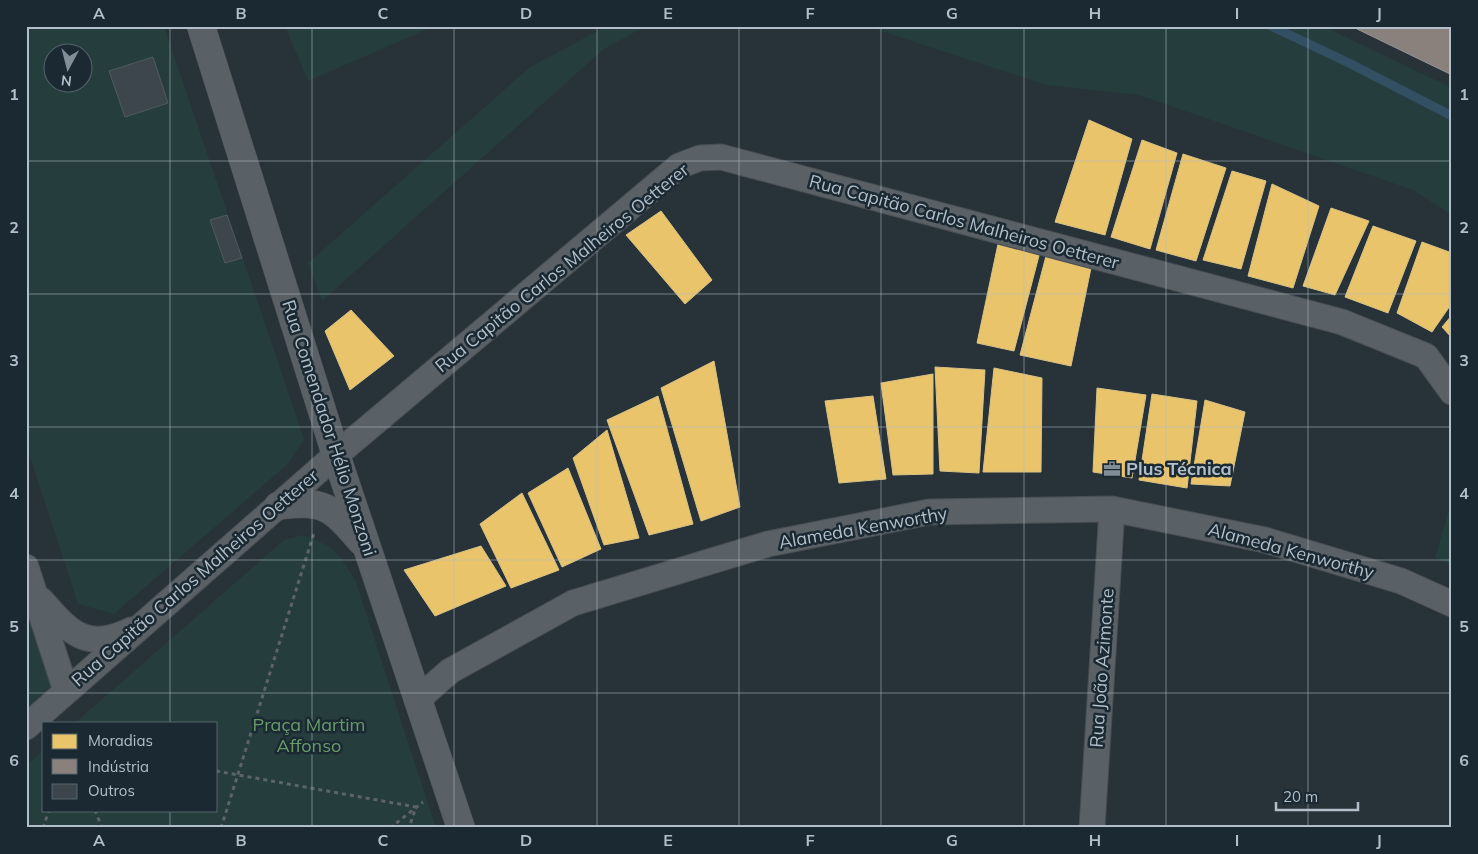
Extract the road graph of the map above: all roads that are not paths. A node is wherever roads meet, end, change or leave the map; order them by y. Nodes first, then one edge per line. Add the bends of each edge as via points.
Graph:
1 (201, 26) edge
2 (1452, 392) edge
3 (336, 455) junction
4 (278, 506) junction
5 (1112, 509) junction
6 (367, 548) junction
7 (26, 567) edge
8 (35, 594) junction
9 (1452, 604) edge
10 (142, 625) junction
11 (66, 691) junction
12 (417, 700) junction
13 (26, 727) edge
14 (461, 828) edge
15 (1092, 828) edge

1 - 3 street, Rua Comendador Hélio Monzoni
2 - 3 street, Rua Capitão Carlos Malheiros Oetterer via 1426,356 1342,322 721,157 700,158 679,166
3 - 4 street, Rua Capitão Carlos Malheiros Oetterer
3 - 6 street, Rua Comendador Hélio Monzoni
4 - 6 street via 303,502 323,505 342,520
4 - 10 street, Rua Capitão Carlos Malheiros Oetterer
5 - 9 street, Alameda Kenworthy via 1265,540 1401,581
5 - 12 street, Alameda Kenworthy via 930,512 768,544 573,603 450,670
5 - 15 street, Rua João Azimonte
6 - 12 street, Rua Comendador Hélio Monzoni
7 - 8 street
8 - 10 street via 64,626 85,639 111,640
8 - 11 street
10 - 11 street, Rua Capitão Carlos Malheiros Oetterer
11 - 13 street, Rua Capitão Carlos Malheiros Oetterer
12 - 14 street, Rua Comendador Hélio Monzoni

